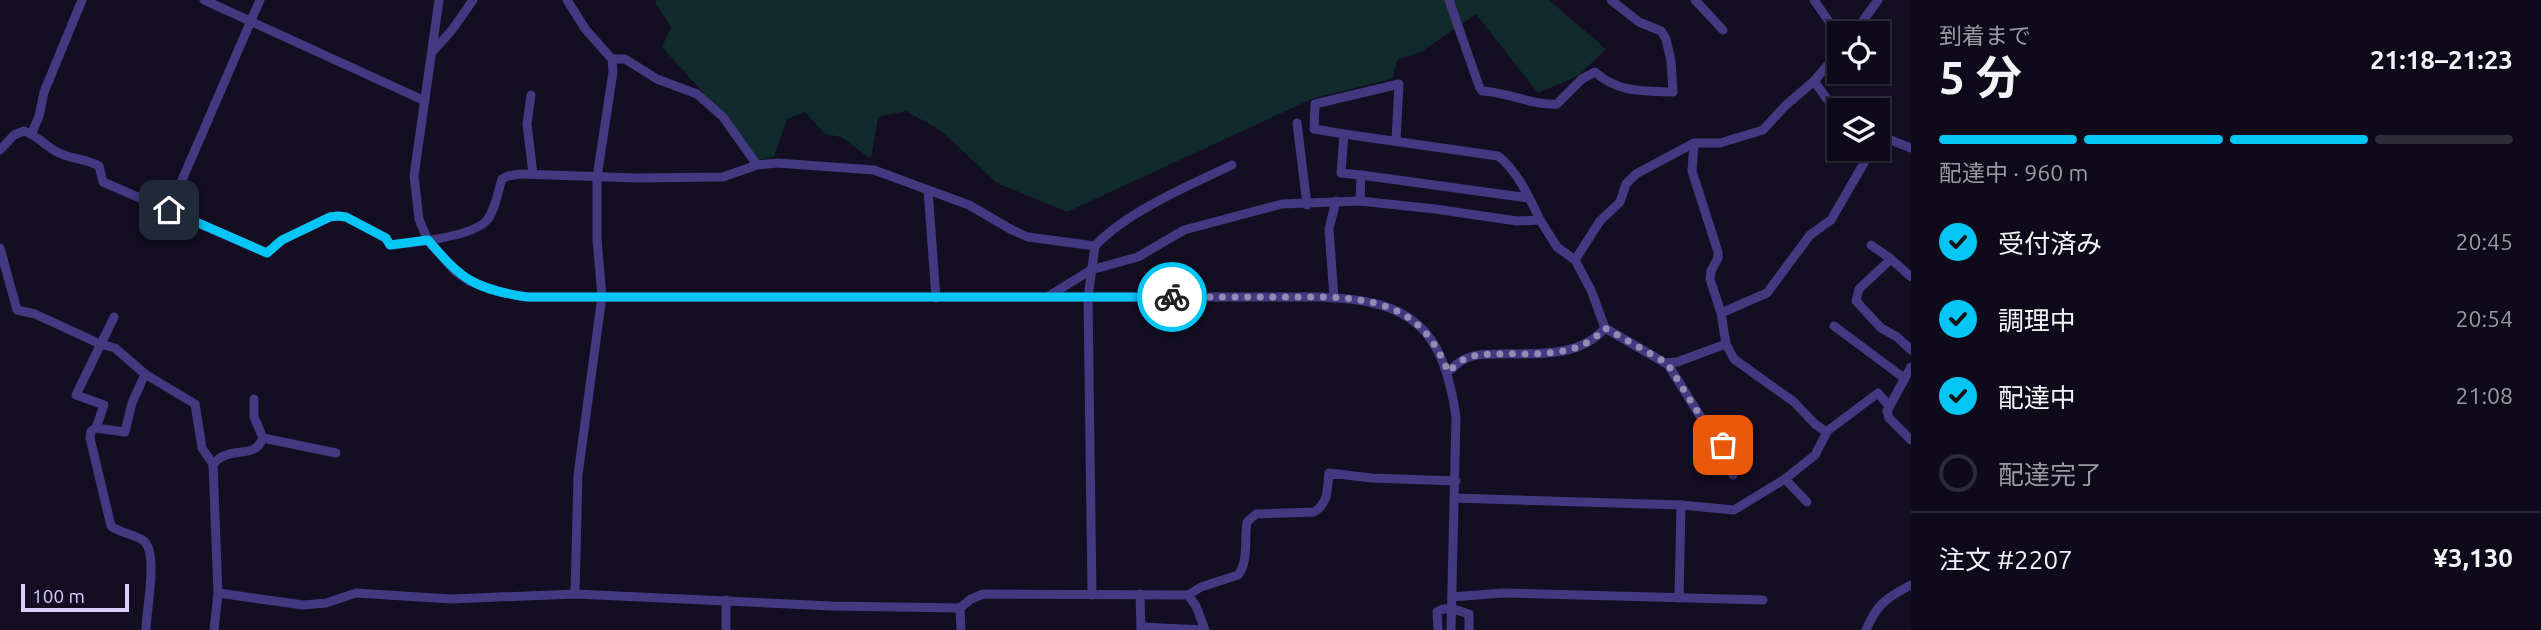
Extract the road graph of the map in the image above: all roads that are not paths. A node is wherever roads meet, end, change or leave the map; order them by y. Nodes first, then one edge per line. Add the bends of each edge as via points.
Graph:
1 (82, 0) edge
2 (204, 0) edge
3 (260, 0) edge
4 (439, 0) edge
5 (473, 0) edge
6 (567, 0) edge
7 (1450, 0) edge
8 (1611, 0) edge
9 (1695, 0) edge
10 (1814, 0) edge
11 (1878, 0) edge
12 (251, 20) junction
13 (1829, 21) edge
14 (1863, 21) edge
15 (1723, 30) dead end
16 (432, 52) junction
17 (612, 59) junction
18 (1827, 66) edge
19 (1814, 81) junction
20 (531, 95) dead end
21 (1827, 98) edge
22 (425, 101) junction
23 (1297, 123) dead end
24 (32, 133) junction
25 (1344, 134) junction
26 (1396, 140) junction
27 (1890, 140) edge
28 (1694, 143) junction
29 (1911, 148) edge
30 (0, 150) edge
31 (1865, 161) edge
32 (757, 165) junction
33 (1231, 165) dead end
34 (533, 174) junction
35 (1362, 175) junction
36 (597, 177) junction
37 (928, 190) junction
38 (1529, 198) junction
39 (1336, 201) junction
40 (1360, 201) junction
41 (1307, 205) junction
42 (169, 210) junction
43 (1540, 220) junction
44 (428, 240) junction
45 (1871, 245) dead end
46 (1095, 246) junction
47 (0, 248) edge
48 (1891, 259) junction
49 (1575, 260) junction
50 (1091, 270) junction
51 (1911, 276) edge
52 (602, 296) junction
53 (1088, 297) junction
54 (936, 298) junction
55 (1047, 298) junction
56 (1334, 298) junction
57 (1721, 313) junction
58 (114, 317) dead end
59 (1834, 326) dead end
60 (1605, 328) junction
61 (100, 344) junction
62 (1726, 344) junction
63 (1911, 350) edge
64 (1667, 363) junction
65 (1911, 367) edge
66 (1448, 372) junction
67 (145, 374) junction
68 (1904, 378) junction
69 (254, 400) dead end
70 (1888, 406) junction
71 (96, 428) junction
72 (1828, 430) junction
73 (264, 438) junction
74 (1911, 440) edge
75 (336, 453) dead end
76 (213, 464) junction
77 (1733, 475) dead end
78 (1784, 479) junction
79 (1456, 481) junction
80 (1455, 498) junction
81 (1807, 502) dead end
82 (1681, 505) junction
83 (1911, 585) edge
84 (219, 593) junction
85 (575, 594) junction
86 (1140, 594) junction
87 (1092, 595) junction
88 (1188, 595) junction
89 (1452, 597) junction
90 (1679, 598) junction
91 (726, 600) junction
92 (1763, 600) dead end
93 (960, 608) junction
94 (1451, 608) junction
95 (1141, 628) edge
96 (146, 630) edge
97 (214, 630) edge
98 (726, 630) edge
99 (961, 630) edge
100 (1204, 630) edge
101 (1438, 630) edge
102 (1451, 630) edge
103 (1469, 630) edge
104 (1866, 630) edge

1 - 24 street
2 - 12 street
3 - 12 street
4 - 16 street
5 - 16 street
6 - 17 street
7 - 8 street via 1482,91 1557,104 1595,72 1632,91 1673,92 1671,61 1661,31 1639,22
9 - 15 street
10 - 13 street
11 - 14 street
12 - 22 street
12 - 42 street
16 - 22 street
17 - 32 street via 625,59 656,79 697,94 723,117
17 - 36 street
18 - 19 street
19 - 21 street
19 - 28 street via 1763,130 1720,142
20 - 34 street via 527,124
22 - 44 street via 414,176 419,219
23 - 41 street
24 - 30 street via 15,135
24 - 42 street via 68,157 99,166 103,182
25 - 26 street
25 - 26 street via 1314,129 1315,104 1399,84
25 - 35 street via 1341,173
26 - 38 street via 1498,156
27 - 29 street
28 - 49 street via 1636,174
28 - 57 street via 1692,171 1718,252 1710,279
31 - 57 street via 1831,220 1810,234 1767,293
32 - 36 street via 723,177
32 - 37 street via 874,170
33 - 46 street via 1156,203 1107,233
34 - 36 street
34 - 44 street via 502,179 485,223
35 - 38 street
35 - 40 street
36 - 52 street
37 - 46 street via 970,205 1028,237
37 - 54 street
38 - 43 street
39 - 40 street
39 - 41 street
39 - 56 street via 1329,229
40 - 43 street via 1491,219
41 - 50 street via 1282,204 1184,230 1138,257
42 - 44 street via 267,253 282,240 338,216 386,238 390,245
43 - 49 street via 1557,247
44 - 52 street via 455,271 484,288 527,297
45 - 48 street
46 - 50 street
47 - 61 street via 18,310
48 - 51 street
48 - 63 street via 1859,289 1856,301 1881,328
49 - 60 street
50 - 53 street
50 - 55 street
52 - 54 street
52 - 85 street via 578,475
53 - 55 street
53 - 56 street
53 - 87 street
54 - 55 street
56 - 66 street via 1362,299 1407,316 1434,343
57 - 62 street
58 - 61 street
59 - 68 street
60 - 64 street
60 - 66 street via 1581,347 1480,355 1464,359
61 - 67 street via 115,348
61 - 71 street via 76,395 104,405
62 - 64 street
62 - 72 street via 1734,359 1794,402 1815,425
64 - 77 street via 1723,445
65 - 68 street
66 - 79 street via 1456,417
67 - 71 street via 125,432
67 - 76 street via 195,404 202,448
68 - 70 street
69 - 73 street via 254,417
70 - 72 street via 1878,393
70 - 74 street via 1889,418
71 - 96 street via 90,438 111,526 142,539 149,549 151,594
72 - 78 street via 1815,455
73 - 75 street
73 - 76 street via 253,450 229,452
76 - 84 street
78 - 81 street
78 - 82 street via 1734,510
79 - 80 street
79 - 88 street via 1329,473 1321,507 1314,512 1250,517 1242,571
80 - 82 street
80 - 89 street
82 - 90 street
83 - 104 street via 1882,601
84 - 85 street via 303,605 356,593 451,599
84 - 97 street
85 - 91 street
86 - 87 street
86 - 88 street
86 - 95 street
87 - 93 street via 983,594
88 - 100 street
89 - 90 street via 1503,593
89 - 94 street
90 - 92 street
91 - 93 street
91 - 98 street
93 - 99 street
94 - 101 street via 1437,612
94 - 102 street
94 - 103 street via 1469,614
95 - 100 street

